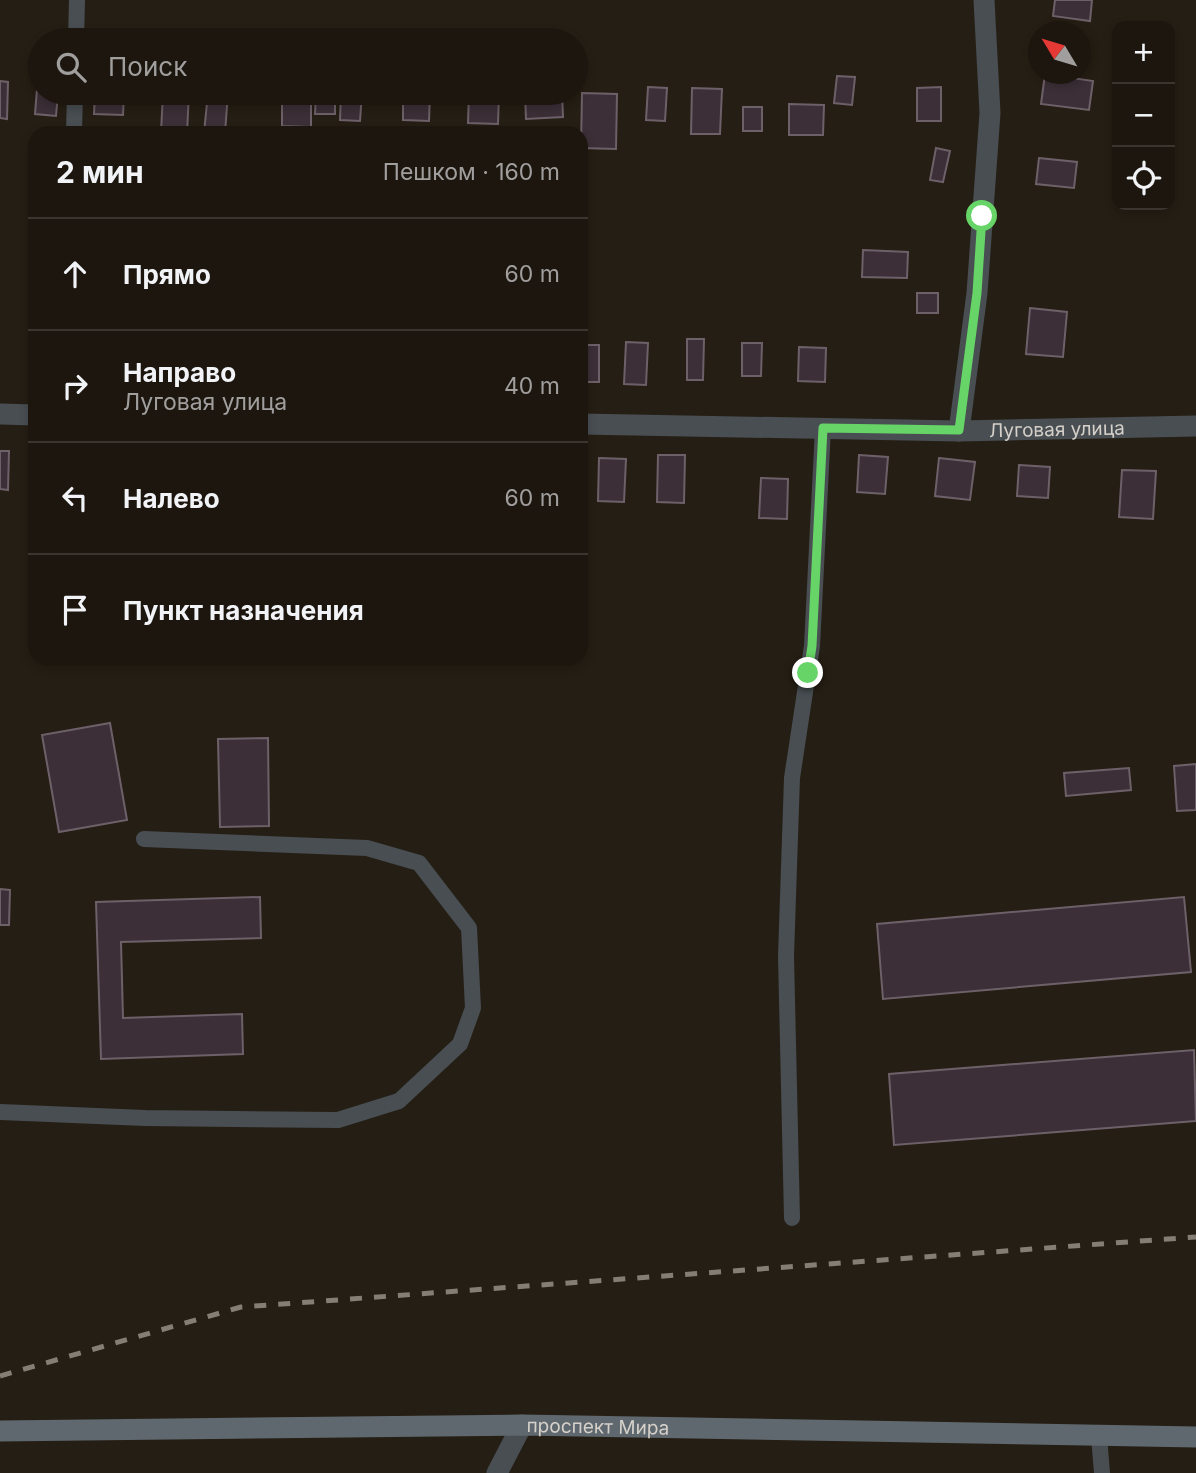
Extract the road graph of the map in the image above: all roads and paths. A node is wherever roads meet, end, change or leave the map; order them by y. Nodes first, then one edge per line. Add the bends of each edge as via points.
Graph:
1 (77, 0) edge
2 (985, 0) edge
3 (76, 28) edge
4 (75, 105) edge
5 (75, 126) edge
6 (0, 414) edge
7 (28, 415) edge
8 (588, 424) edge
9 (1196, 426) edge
10 (823, 428) junction
11 (959, 430) junction
12 (144, 839) dead end
13 (0, 1112) edge
14 (792, 1218) dead end
15 (522, 1425) junction
16 (0, 1431) edge
17 (1099, 1436) junction
18 (1196, 1437) edge
19 (497, 1473) edge
20 (1102, 1473) edge

1 - 3 lane
2 - 11 street via 990,113 977,293
4 - 5 lane
6 - 7 street
8 - 10 street, Луговая улица
9 - 11 street, Луговая улица
10 - 11 street, Луговая улица
10 - 14 lane via 812,646 792,778 786,956
12 - 13 lane via 367,848 419,863 469,928 473,1008 460,1044 399,1101 338,1120
15 - 16 main road, проспект Мира
15 - 17 main road, проспект Мира
15 - 19 street
17 - 18 main road, проспект Мира
17 - 20 lane

